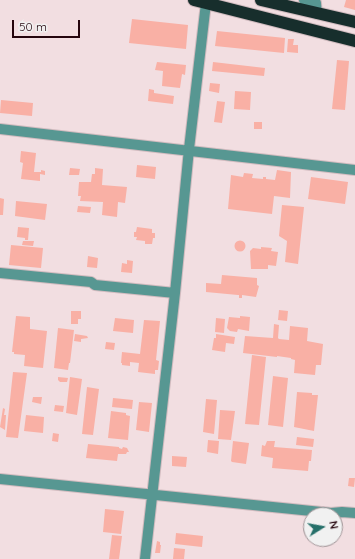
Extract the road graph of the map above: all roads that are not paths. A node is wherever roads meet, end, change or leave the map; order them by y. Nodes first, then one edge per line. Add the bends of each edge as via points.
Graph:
1 (194, 0) edge
2 (261, 0) edge
3 (304, 0) edge
4 (206, 3) junction
5 (317, 14) junction
6 (355, 22) edge
7 (355, 41) edge
8 (0, 129) edge
9 (188, 150) junction
10 (355, 170) edge
11 (0, 273) edge
12 (175, 293) junction
13 (0, 479) edge
14 (153, 494) junction
15 (355, 513) edge
16 (145, 559) edge

1 - 4 highway
2 - 5 highway
3 - 5 street via 316,3
4 - 7 highway
4 - 9 street
5 - 6 highway
8 - 9 street
9 - 10 street
9 - 12 street
11 - 12 street
12 - 14 street
13 - 14 street
14 - 15 street via 331,513
14 - 16 street

